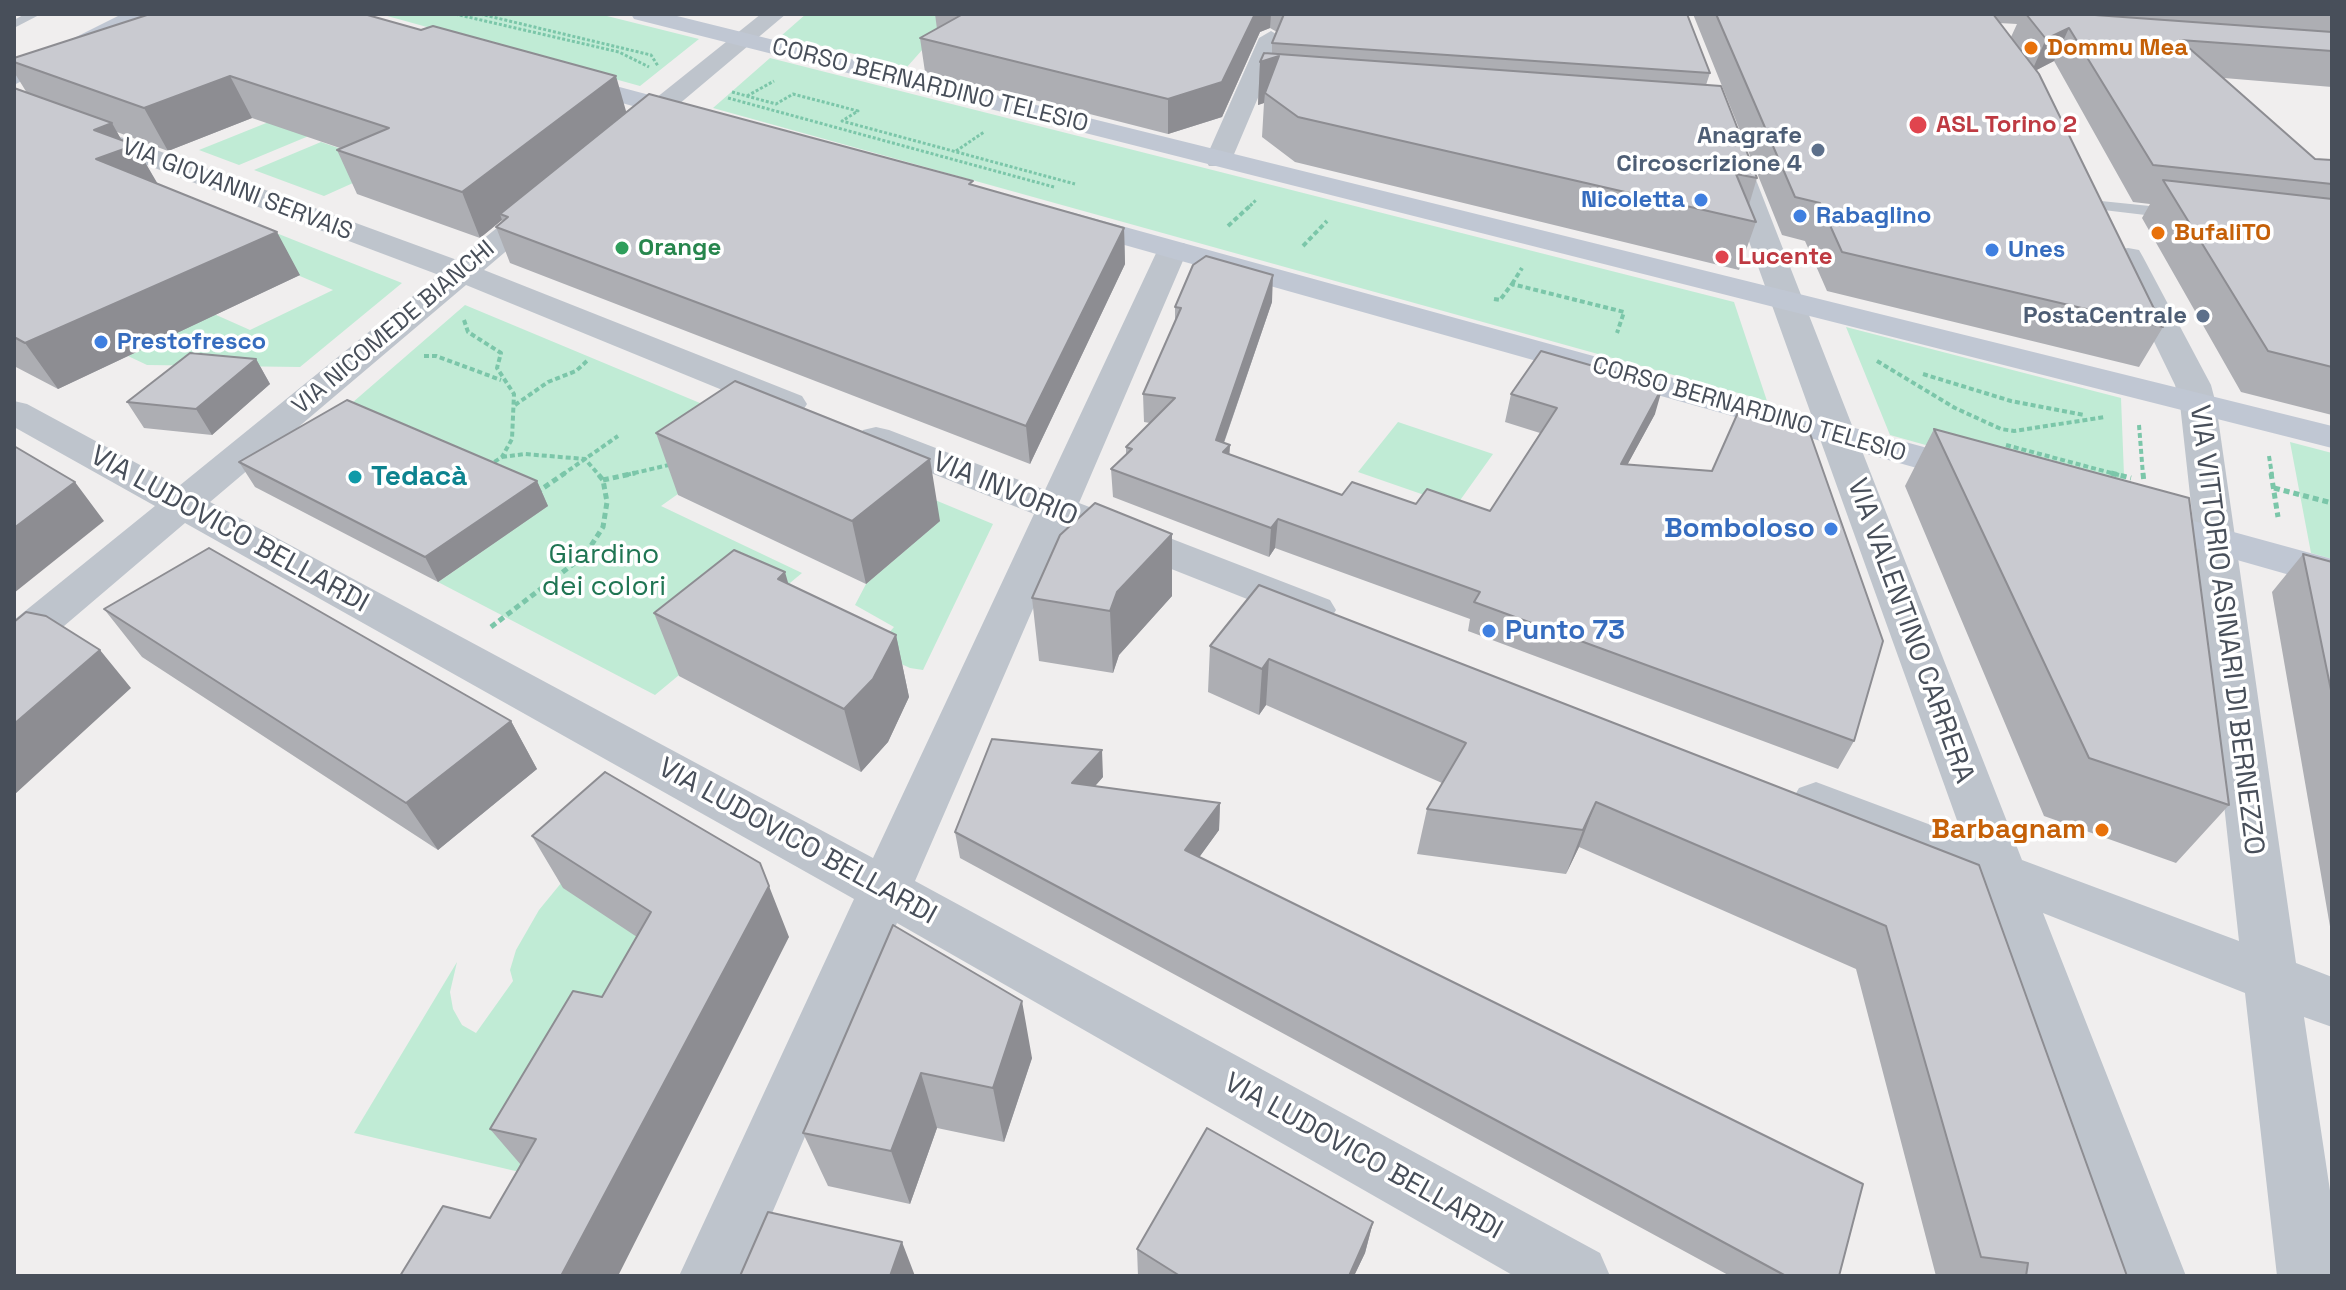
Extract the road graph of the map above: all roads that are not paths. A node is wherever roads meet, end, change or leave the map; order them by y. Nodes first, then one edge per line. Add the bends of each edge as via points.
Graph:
1 (35, 14) edge
2 (140, 14) edge
3 (642, 14) edge
4 (775, 14) edge
5 (15, 24) edge
6 (1271, 38) edge
7 (745, 39) junction
8 (533, 70) edge
9 (14, 78) edge
10 (1251, 85) junction
11 (662, 90) junction
12 (1347, 92) edge
13 (14, 106) edge
14 (1719, 120) edge
15 (719, 122) edge
16 (606, 153) edge
17 (1219, 160) junction
18 (569, 183) edge
19 (2095, 193) joint
20 (1037, 211) edge
21 (2194, 216) edge
22 (1173, 249) junction
23 (473, 278) junction
24 (1789, 301) junction
25 (2198, 404) junction
26 (14, 412) edge
27 (1837, 435) junction
28 (2332, 437) edge
29 (2008, 482) edge
30 (183, 505) junction
31 (2099, 507) edge
32 (1054, 510) junction
33 (2213, 539) junction
34 (2332, 573) edge
35 (1351, 624) edge
36 (14, 644) edge
37 (1781, 789) edge
38 (2000, 873) junction
39 (886, 891) junction
40 (2272, 979) junction
41 (2332, 1002) edge
42 (712, 1276) edge
43 (1577, 1276) edge
44 (2153, 1276) edge
45 (2310, 1276) edge

1 - 5 lane
2 - 9 street
3 - 7 street, CORSO BERNARDINO TELESIO
4 - 7 street
6 - 10 street
7 - 11 street
7 - 17 street, CORSO BERNARDINO TELESIO
8 - 11 street
10 - 12 street
10 - 17 street
11 - 15 street
11 - 16 street
13 - 23 street, VIA GIOVANNI SERVAIS
14 - 24 street, VIA VALENTINO CARRERA
17 - 24 street, CORSO BERNARDINO TELESIO
18 - 23 street, VIA NICOMEDE BIANCHI
19 - 21 lane, VIA VITTORIO ASINARI DI BERNEZZO
19 - 25 street, VIA VITTORIO ASINARI DI BERNEZZO
20 - 22 street, CORSO BERNARDINO TELESIO
22 - 27 street, CORSO BERNARDINO TELESIO
22 - 32 street
23 - 30 street, VIA NICOMEDE BIANCHI via 352,364
23 - 32 street, VIA INVORIO
24 - 25 street, CORSO BERNARDINO TELESIO
24 - 27 street, VIA VALENTINO CARRERA
25 - 28 street, CORSO BERNARDINO TELESIO
25 - 33 street, VIA VITTORIO ASINARI DI BERNEZZO
26 - 30 street, VIA LUDOVICO BELLARDI
27 - 29 street, CORSO BERNARDINO TELESIO
27 - 38 street, VIA VALENTINO CARRERA
30 - 36 street, VIA NICOMEDE BIANCHI
30 - 39 street, VIA LUDOVICO BELLARDI
31 - 33 street
32 - 35 street, VIA INVORIO
32 - 39 street
33 - 34 street
33 - 40 street, VIA VITTORIO ASINARI DI BERNEZZO
37 - 38 street
38 - 40 street
38 - 44 street, VIA VALENTINO CARRERA
39 - 42 street
39 - 43 street, VIA LUDOVICO BELLARDI
40 - 41 street
40 - 45 street, VIA VITTORIO ASINARI DI BERNEZZO

